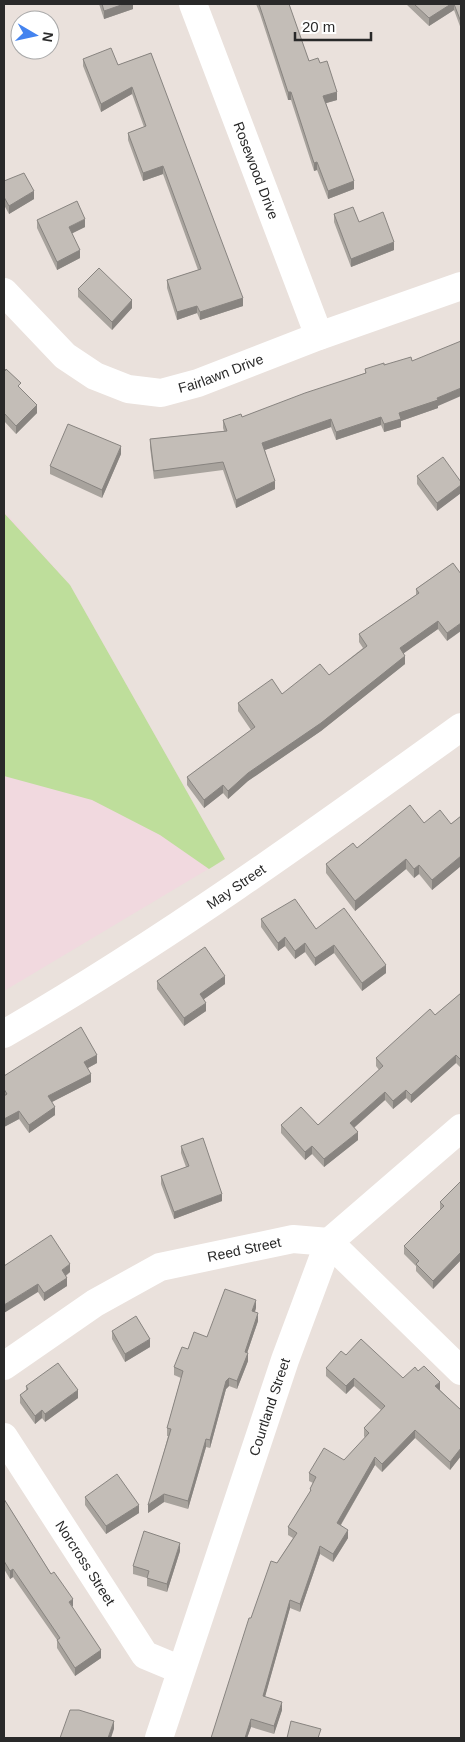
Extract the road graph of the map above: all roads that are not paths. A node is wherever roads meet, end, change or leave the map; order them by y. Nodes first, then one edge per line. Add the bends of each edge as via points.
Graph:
1 (192, 4) edge
2 (461, 286) edge
3 (4, 292) edge
4 (319, 336) junction
5 (461, 727) edge
6 (4, 1034) edge
7 (461, 1128) edge
8 (329, 1242) junction
9 (4, 1366) edge
10 (461, 1371) edge
11 (4, 1437) edge
12 (182, 1670) junction
13 (159, 1738) edge

1 - 4 street, Rosewood Drive
2 - 4 street, Fairlawn Drive
3 - 4 street, Fairlawn Drive via 65,356 95,376 128,389 162,393 198,383
5 - 6 street, May Street via 125,961
7 - 8 street, Courtland Street
8 - 9 street, Reed Street via 293,1239 160,1267 95,1303
8 - 10 street
8 - 12 street, Courtland Street via 285,1360
11 - 12 street, Norcross Street via 144,1655
12 - 13 street, Courtland Street

